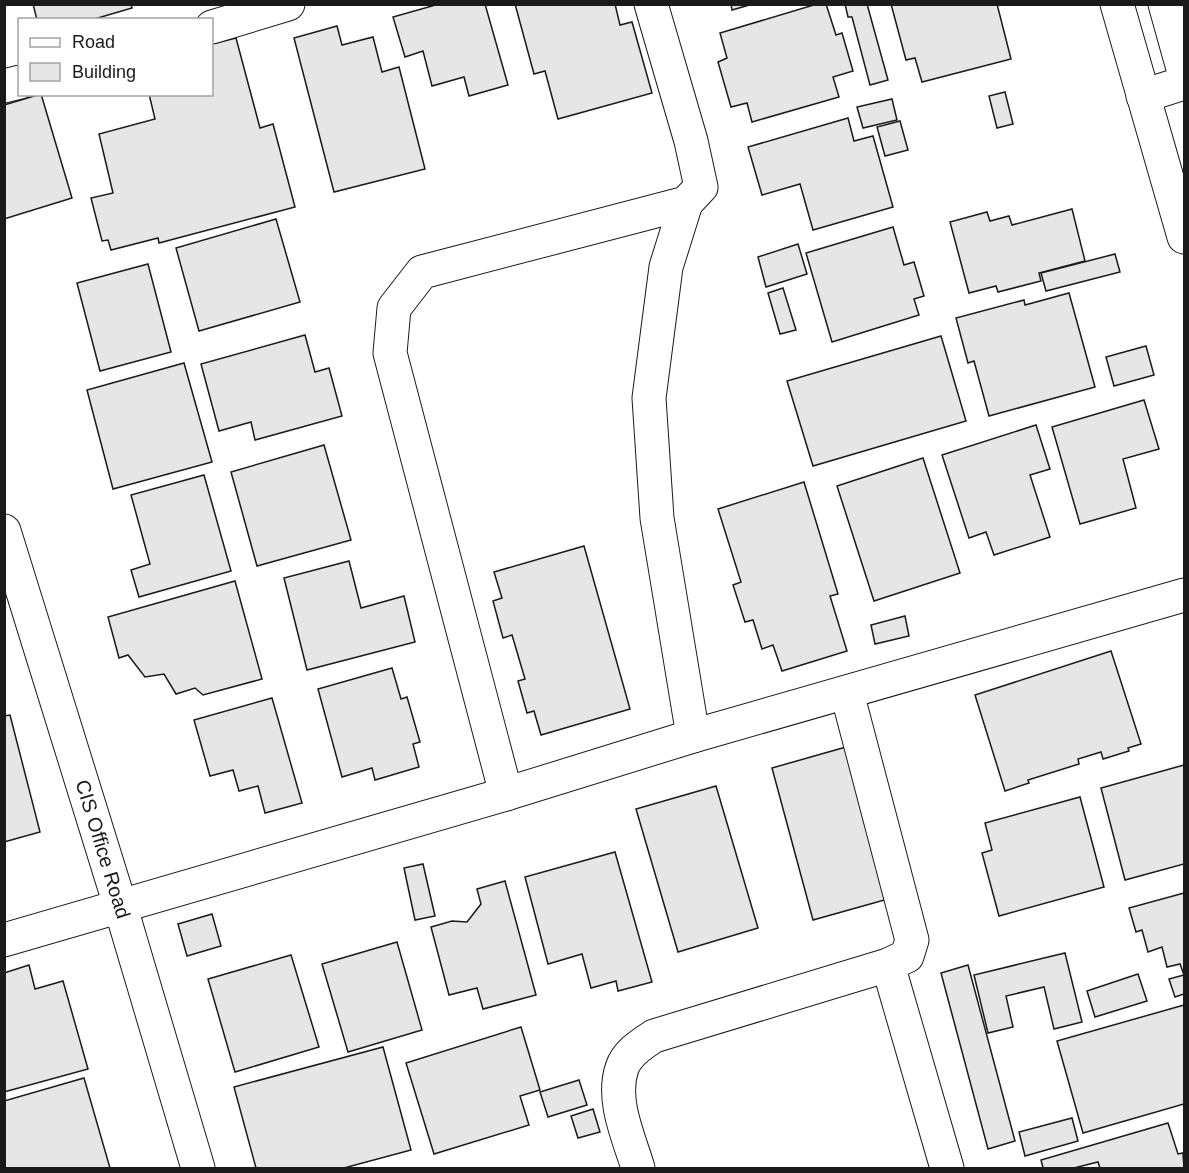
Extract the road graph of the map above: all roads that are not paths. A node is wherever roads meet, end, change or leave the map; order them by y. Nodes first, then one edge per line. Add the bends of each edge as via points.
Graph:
1 (651, 4) edge
2 (1117, 4) edge
3 (1165, 4) edge
4 (281, 5) edge
5 (213, 27) edge
6 (1185, 72) edge
7 (1185, 83) edge
8 (1143, 96) junction
9 (686, 203) junction
10 (1185, 237) edge
11 (4, 531) edge
12 (1185, 595) edge
13 (847, 693) junction
14 (693, 736) junction
15 (506, 794) junction
16 (120, 905) junction
17 (4, 940) edge
18 (888, 965) junction
19 (198, 1168) edge
20 (638, 1168) edge
21 (947, 1168) edge

1 - 9 street via 691,141 700,187
2 - 8 street
3 - 6 street
4 - 5 street
7 - 8 street
8 - 10 street
9 - 14 street via 666,267 649,398 657,518
9 - 15 street via 422,272 393,308 390,353
11 - 16 street, CIS Office Road
12 - 13 street
13 - 14 street
13 - 18 street via 912,940 907,956
14 - 15 street
15 - 16 street
16 - 17 street
16 - 19 street, CIS Office Road
18 - 20 street via 654,1036 636,1048 622,1068 618,1100
18 - 21 street

